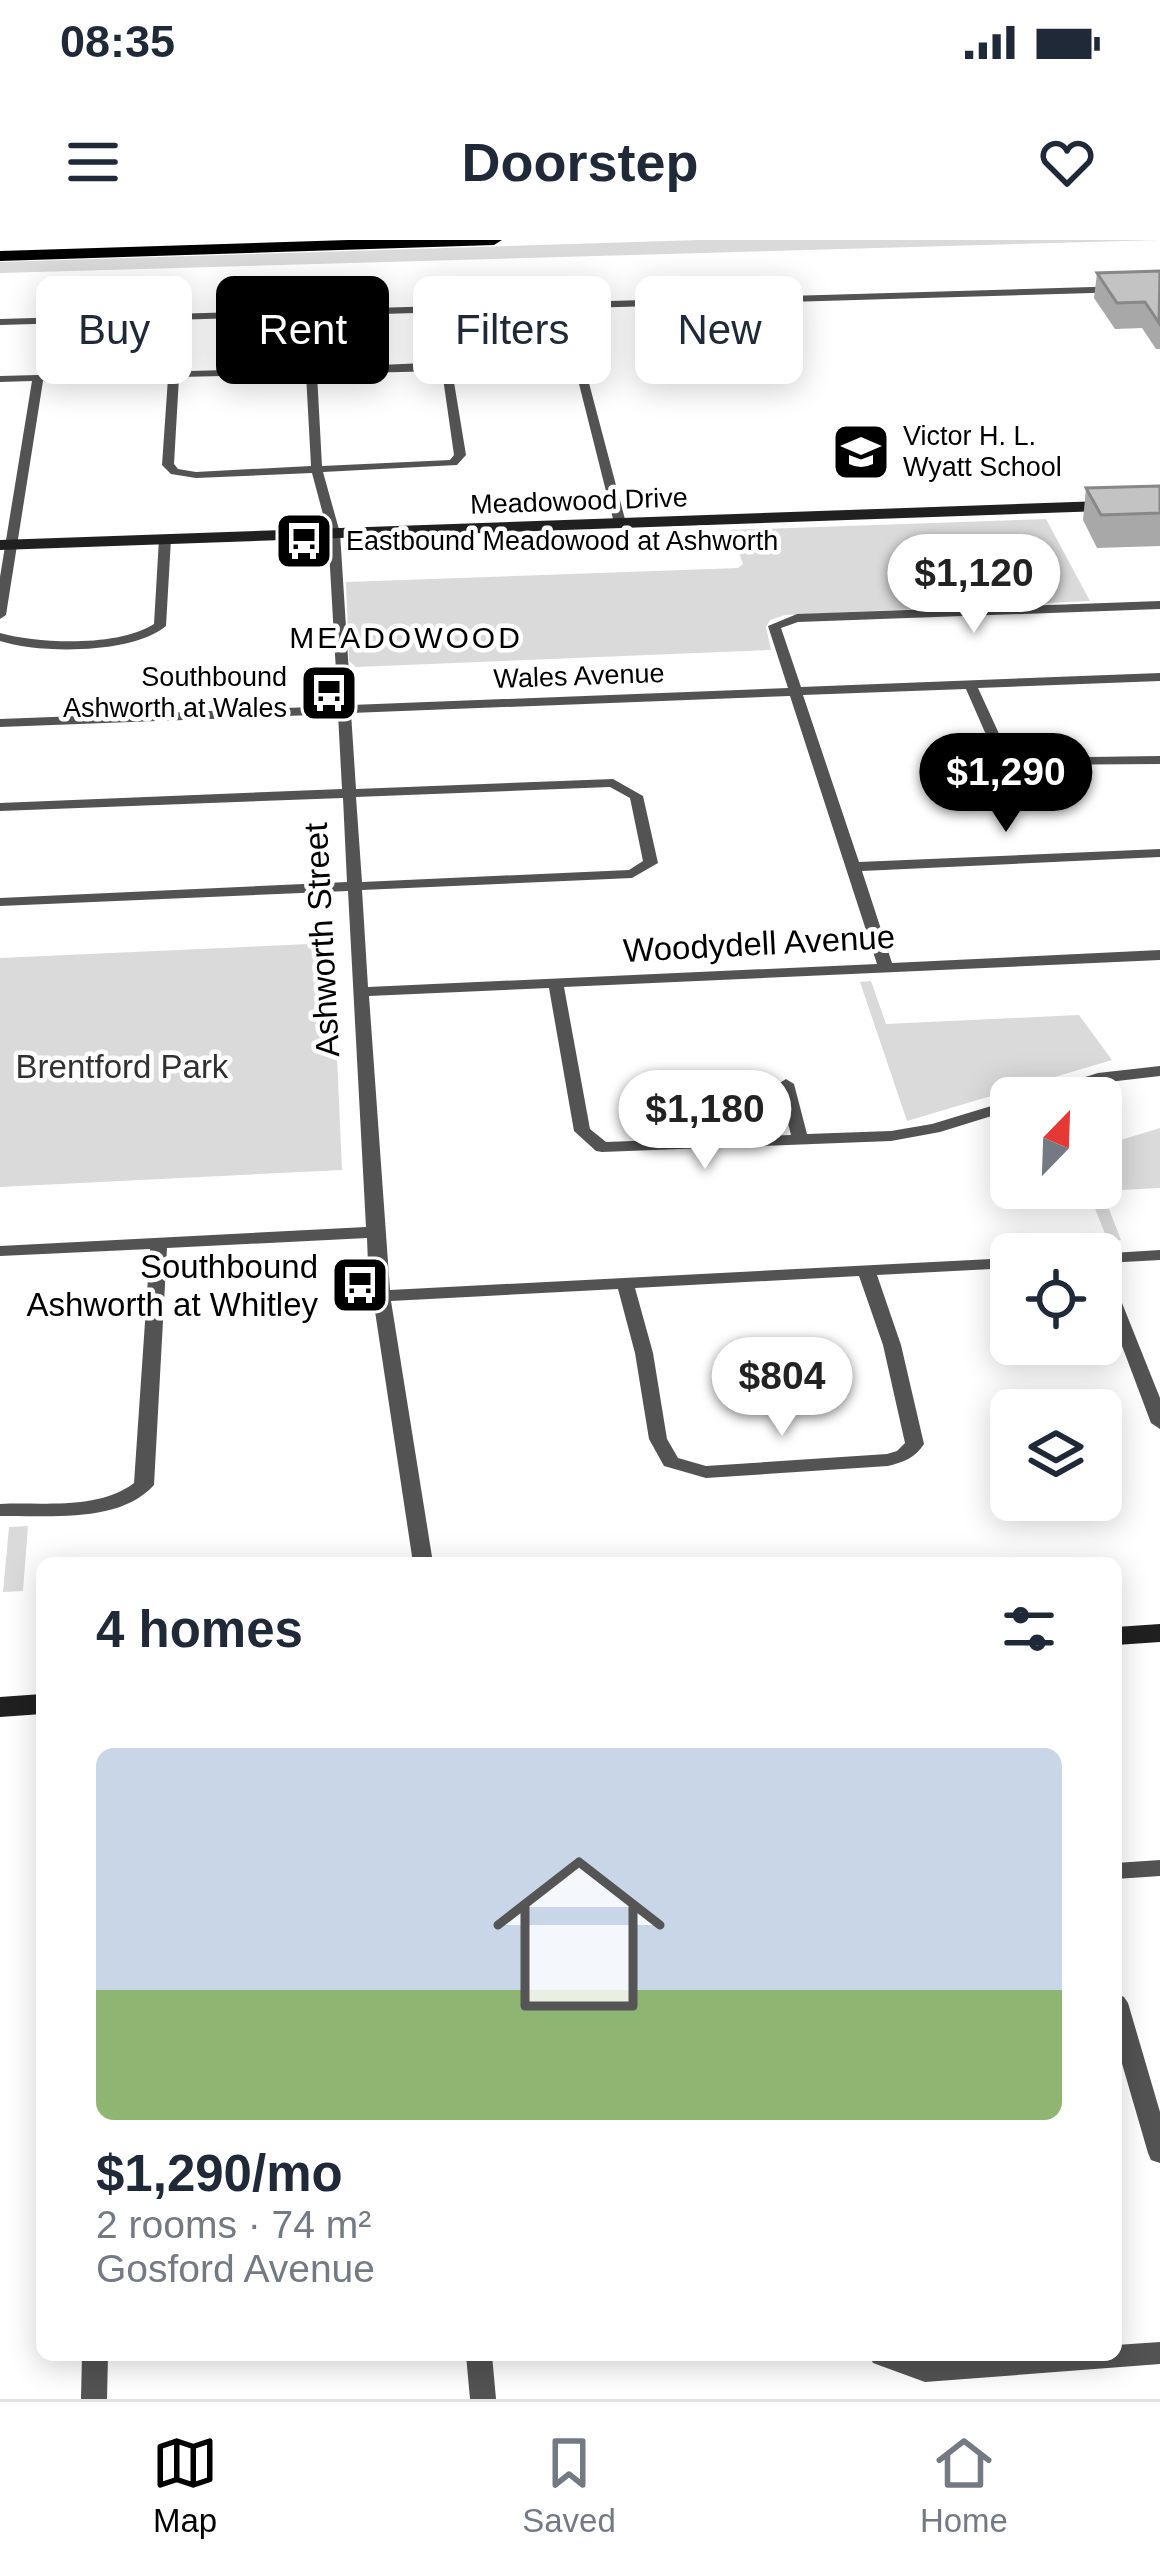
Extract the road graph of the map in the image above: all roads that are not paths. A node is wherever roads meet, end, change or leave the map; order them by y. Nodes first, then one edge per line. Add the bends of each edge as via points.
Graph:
1 (140, 240) edge
2 (494, 240) edge
3 (0, 246) edge
4 (0, 256) edge
5 (1160, 287) edge
6 (611, 304) edge
7 (216, 315) edge
8 (0, 322) edge
9 (36, 378) edge
10 (0, 379) edge
11 (37, 384) edge
12 (174, 384) edge
13 (311, 384) edge
14 (448, 384) edge
15 (584, 384) edge
16 (317, 470) junction
17 (1160, 504) edge
18 (620, 524) junction
19 (334, 534) junction
20 (165, 539) junction
21 (6, 545) edge
22 (1160, 604) edge
23 (0, 615) edge
24 (0, 637) edge
25 (1160, 677) edge
26 (970, 684) junction
27 (796, 692) junction
28 (343, 709) junction
29 (0, 723) edge
30 (1160, 760) edge
31 (348, 794) junction
32 (0, 807) edge
33 (1160, 854) edge
34 (854, 867) junction
35 (353, 887) junction
36 (0, 902) edge
37 (1160, 955) edge
38 (886, 967) junction
39 (556, 982) junction
40 (360, 992) junction
41 (1160, 1071) edge
42 (1107, 1077) edge
43 (786, 1084) dead end
44 (990, 1111) edge
45 (801, 1141) junction
46 (375, 1232) junction
47 (159, 1243) junction
48 (0, 1251) edge
49 (1160, 1255) edge
50 (1122, 1257) edge
51 (990, 1263) edge
52 (866, 1270) junction
53 (626, 1283) junction
54 (382, 1296) junction
55 (1122, 1323) edge
56 (1160, 1423) edge
57 (0, 1510) edge
58 (422, 1557) edge
59 (1160, 1634) edge
60 (1122, 1636) edge
61 (36, 1704) edge
62 (0, 1707) edge
63 (1160, 1868) edge
64 (1122, 1871) edge
65 (1122, 2023) edge
66 (1160, 2153) edge
67 (1160, 2353) edge
68 (1122, 2356) edge
69 (95, 2361) edge
70 (480, 2361) edge
71 (894, 2361) edge
72 (1049, 2361) edge
73 (94, 2399) edge
74 (483, 2399) edge

1 - 3 main road
2 - 4 main road
5 - 6 street
7 - 8 street
9 - 10 street
11 - 21 street
12 - 16 street via 171,469
13 - 16 street, Ashworth Street
14 - 16 street via 457,461
15 - 18 street
16 - 19 street, Ashworth Street
17 - 18 street, Meadowood Drive
18 - 19 street, Meadowood Drive
19 - 20 street, Meadowood Drive
19 - 28 street, Ashworth Street
20 - 21 street, Meadowood Drive
20 - 24 street via 160,626 152,635 27,644
21 - 23 street
22 - 27 street via 782,620 773,629
25 - 26 street, Wales Avenue
26 - 27 street, Wales Avenue
26 - 30 street via 1001,753 1014,762
27 - 28 street, Wales Avenue
27 - 34 street
28 - 29 street, Wales Avenue
28 - 31 street, Ashworth Street
31 - 32 street
31 - 35 street, Ashworth Street
31 - 35 street via 613,783 636,796 651,863 632,874
33 - 34 street
34 - 38 street
35 - 36 street
35 - 40 street, Ashworth Street
37 - 38 street, Woodydell Avenue
38 - 39 street, Woodydell Avenue
39 - 40 street, Woodydell Avenue
39 - 45 street via 580,1124 595,1145
40 - 46 street, Ashworth Street
41 - 42 street
43 - 45 street
44 - 45 street via 906,1134
46 - 47 street
46 - 54 street, Ashworth Street
47 - 48 street
47 - 57 street via 144,1485 109,1503
49 - 50 street
51 - 52 street
52 - 53 street
52 - 53 street via 901,1379 912,1448 888,1460 706,1472 664,1456
53 - 54 street
54 - 58 street, Ashworth Street
55 - 56 street
59 - 60 street
61 - 62 street
63 - 64 street
65 - 66 street
67 - 68 street
69 - 73 street
70 - 74 street
71 - 72 street via 925,2370

